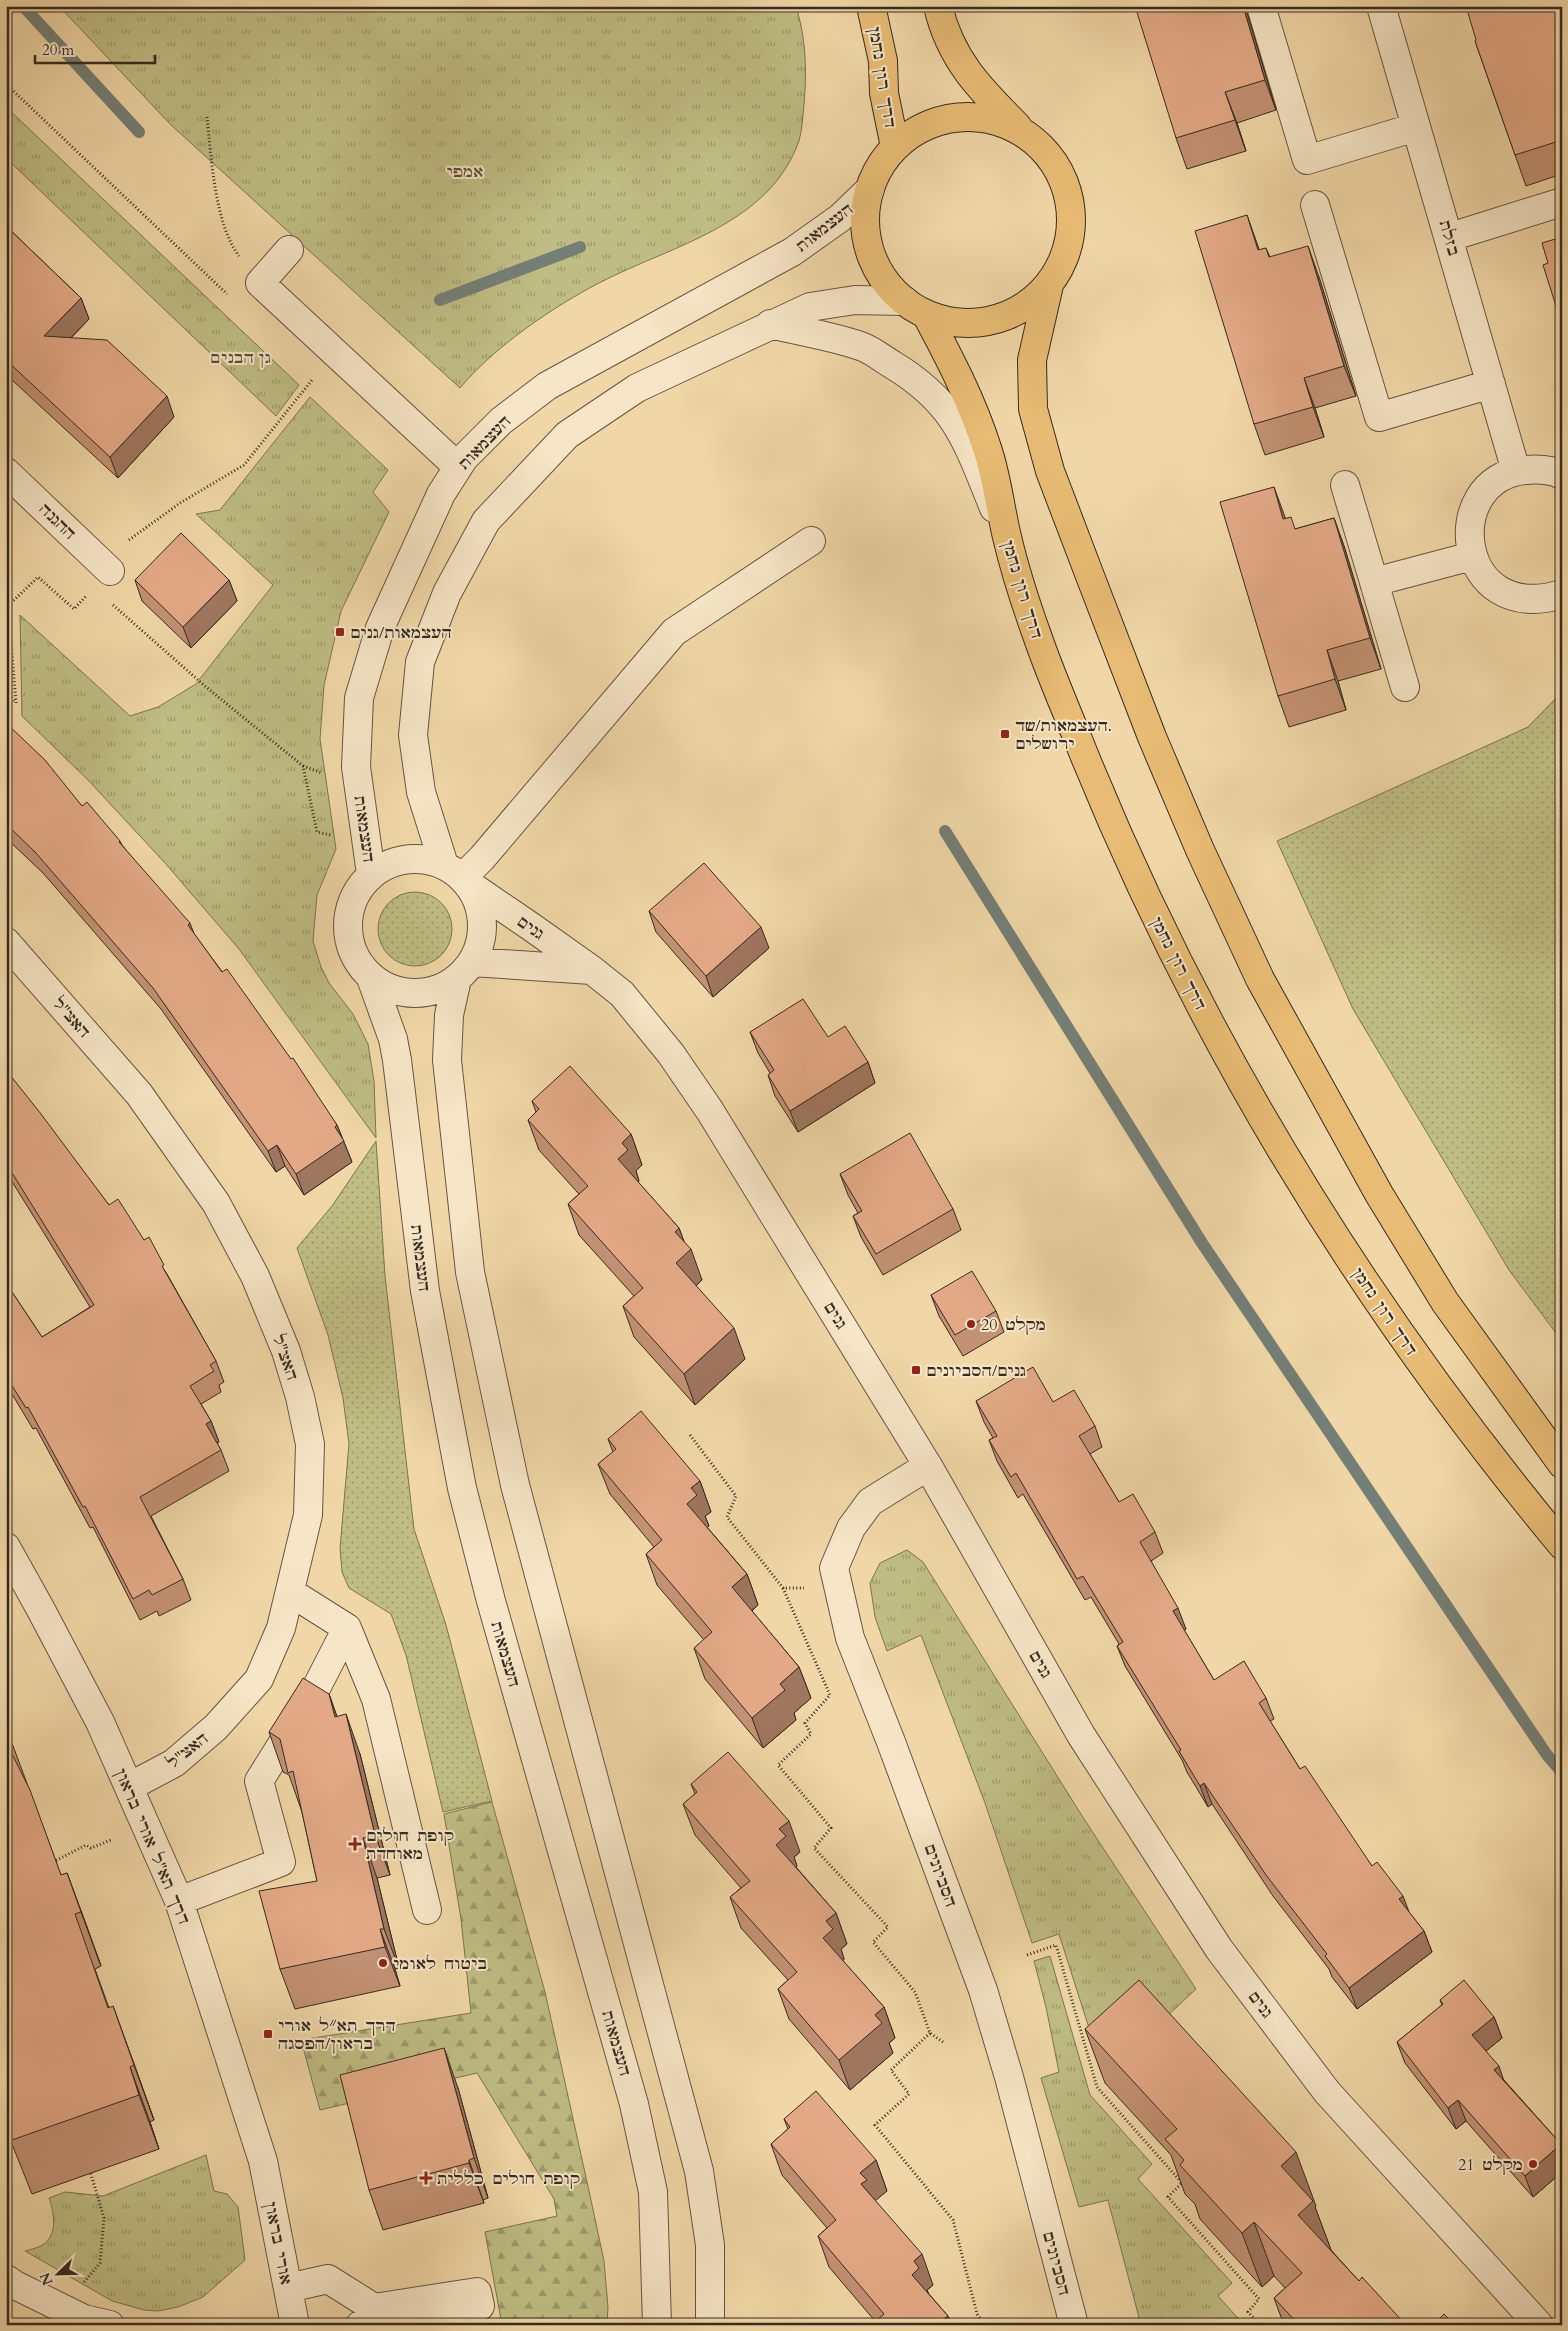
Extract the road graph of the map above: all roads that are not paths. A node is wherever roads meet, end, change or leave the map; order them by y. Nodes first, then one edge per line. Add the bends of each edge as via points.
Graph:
1 (871, 6) edge
2 (938, 6) edge
3 (1261, 6) edge
4 (1381, 6) edge
5 (1416, 127) junction
6 (1023, 132) junction
7 (895, 147) junction
8 (870, 189) junction
9 (1562, 202) edge
10 (1316, 205) dead end
11 (1450, 236) junction
12 (289, 250) dead end
13 (1049, 285) junction
14 (916, 308) junction
15 (770, 324) junction
16 (1491, 384) junction
17 (458, 467) junction
18 (1516, 471) junction
19 (6, 472) edge
20 (1561, 473) edge
21 (1346, 485) dead end
22 (811, 541) dead end
23 (1008, 541) junction
24 (1472, 556) junction
25 (102, 580) road end
26 (1374, 582) junction
27 (1562, 594) edge
28 (1405, 687) dead end
29 (371, 874) junction
30 (459, 876) junction
31 (6, 942) edge
32 (592, 970) junction
33 (465, 971) junction
34 (371, 978) junction
35 (1562, 1464) edge
36 (928, 1466) junction
37 (1562, 1545) edge
38 (6, 1547) edge
39 (290, 1592) junction
40 (347, 1628) junction
41 (129, 1787) junction
42 (179, 1901) junction
43 (428, 1910) dead end
44 (263, 2161) joint
45 (6, 2279) edge
46 (288, 2288) junction
47 (110, 2325) edge
48 (295, 2325) edge
49 (360, 2325) edge
50 (657, 2325) edge
51 (710, 2325) edge
52 (1074, 2325) edge
53 (1538, 2325) edge

1 - 7 main road, דרך רון נחמן via 883,61 884,93
2 - 6 main road via 941,21 965,71
3 - 5 street via 1307,160
4 - 5 street, בזלת
5 - 11 street, בזלת
6 - 7 main road via 974,116 948,119 923,127
6 - 13 main road via 1049,156 1066,186 1071,220 1066,254
7 - 8 main road via 882,162
8 - 14 main road via 865,219 870,250 883,278
8 - 17 street, העצמאות via 840,218 792,252 547,386 501,421
9 - 11 street
10 - 16 street via 1380,417
11 - 16 street, בזלת
12 - 17 street via 260,282
13 - 14 main road via 1029,304 1006,317 979,323 952,322
13 - 35 main road via 1032,360 1033,408 1050,470 1090,576 1200,850 1260,979 1379,1194 1445,1302
14 - 15 street via 855,300 810,307
14 - 23 main road, דרך רון נחמן via 957,373 988,449
15 - 23 street via 864,348 915,379 935,396 954,418
15 - 30 street via 637,388 567,436 486,521 447,593 420,662 413,735 421,792
16 - 18 street, בזלת
17 - 29 street, העצמאות via 441,494 380,628 359,698 356,766
18 - 20 street via 1538,468
18 - 24 street via 1498,479 1474,509 1469,528
19 - 25 street, ההגנה
21 - 26 street
22 - 30 street via 674,632 494,844
23 - 37 main road, דרך רון נחמן via 1037,637 1099,790 1146,898 1201,1007 1271,1133 1411,1351
24 - 26 street
24 - 27 street via 1490,582 1506,594 1544,600
26 - 28 street
29 - 30 street via 406,858 426,859
29 - 34 street via 356,892 348,914 348,938 356,960
30 - 32 street, גנים
30 - 33 street via 482,918 481,941
31 - 39 street, האצ"ל via 139,1094 216,1203 254,1276 286,1351 310,1444 308,1516
32 - 33 street, גנים
32 - 36 street, גנים via 622,994 671,1054 710,1111
33 - 34 street via 437,990 414,994 391,990
33 - 51 street via 449,1015 447,1060 470,1272 515,1486 699,2171 710,2245
34 - 50 street, העצמאות via 393,1039 425,1291 462,1488 634,2104 653,2192
36 - 52 street, הסביונים via 870,1502 851,1528 834,1568 850,1638 983,1990
36 - 53 street, גנים via 1082,1735 1219,1949 1327,2092
38 - 41 street, דרך תא"ל אורי בראון via 100,1722
39 - 40 street
39 - 41 street, האצ"ל via 281,1628 260,1680 216,1727 174,1763
40 - 42 street via 311,1698 259,1781 281,1862
40 - 43 street via 376,1699
41 - 42 street, דרך תא"ל אורי בראון
42 - 44 street, דרך תא"ל אורי בראון
44 - 46 street, אורי בראון
45 - 47 street via 84,2319
46 - 48 street, אורי בראון
46 - 49 street via 328,2279 374,2308 478,2292 480,2306

